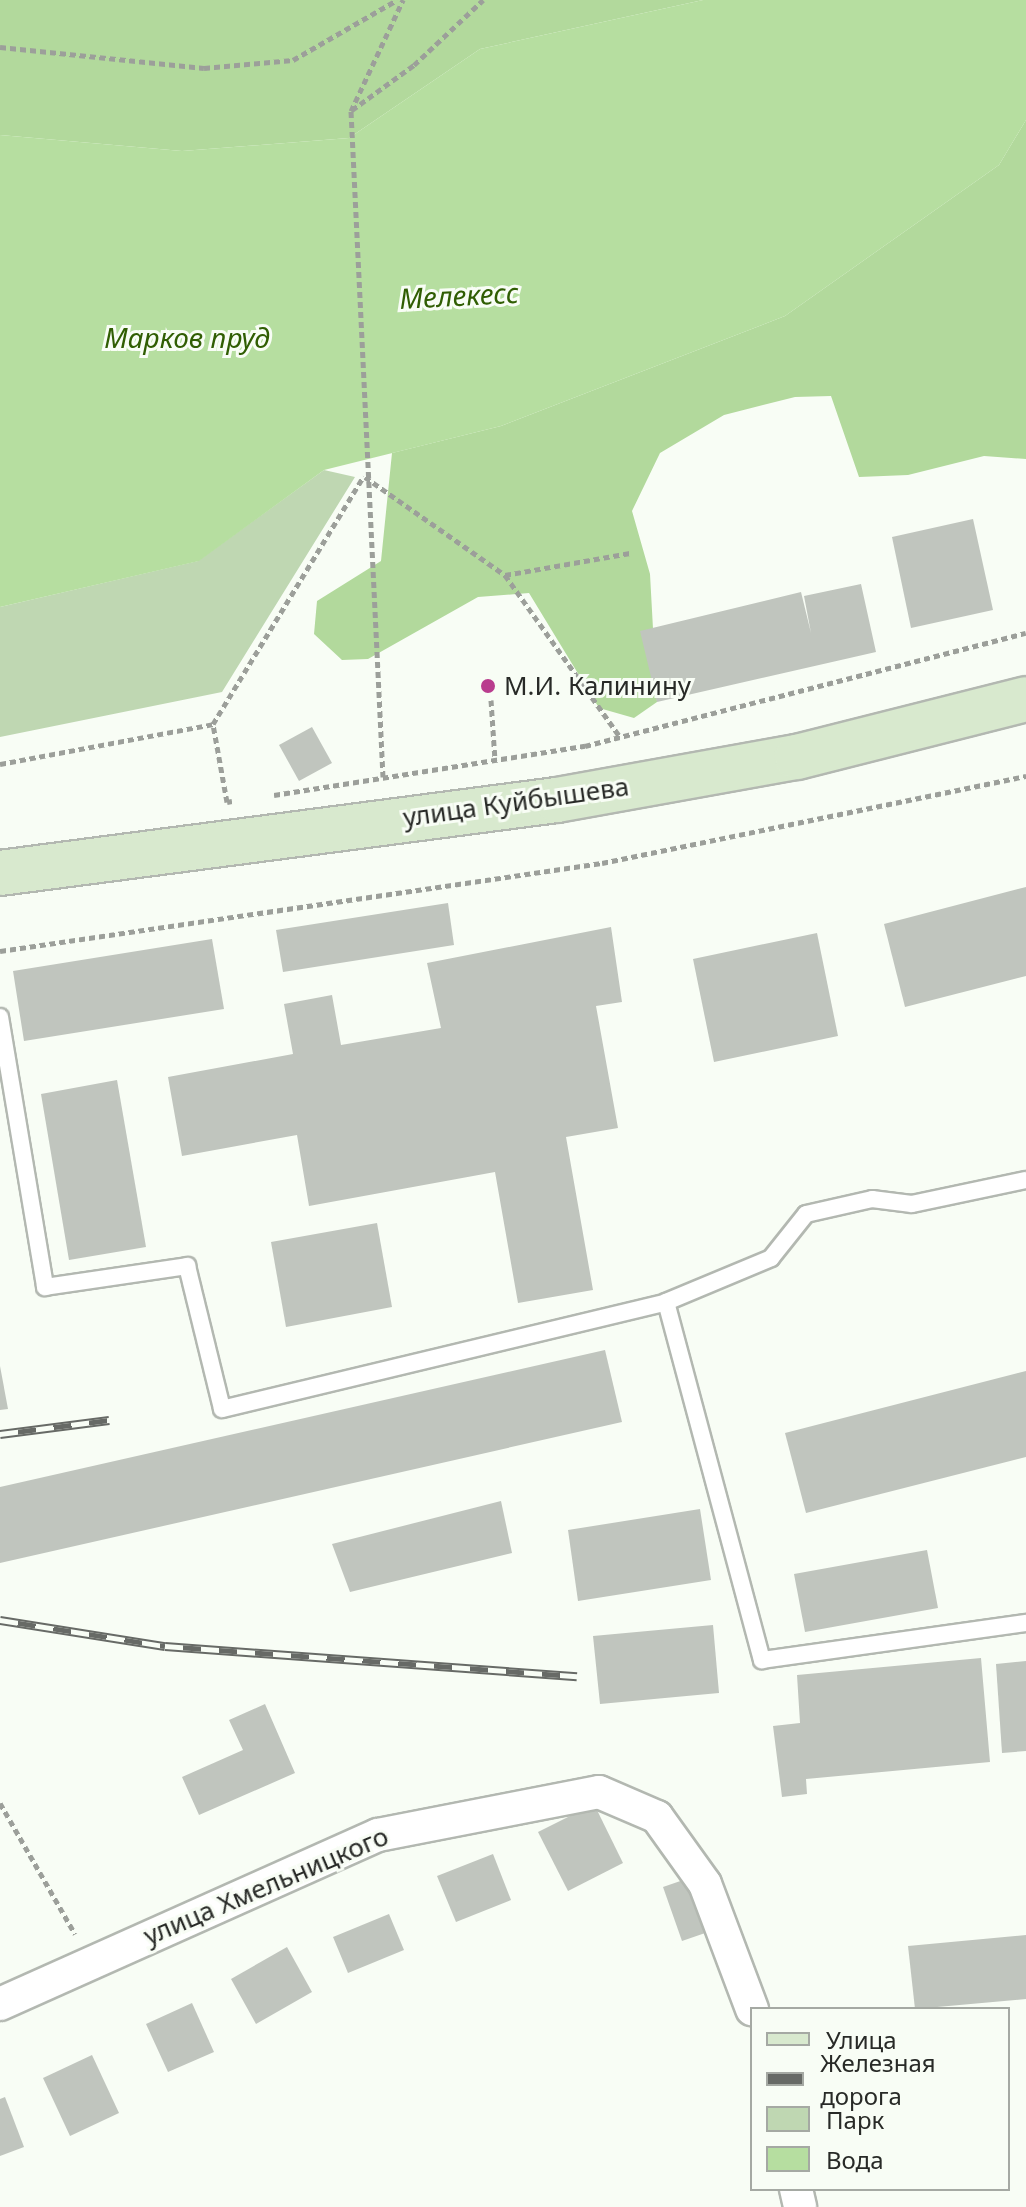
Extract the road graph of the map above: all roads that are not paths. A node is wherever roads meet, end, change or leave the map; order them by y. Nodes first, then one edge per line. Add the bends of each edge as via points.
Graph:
1 (1026, 699) edge
2 (0, 873) edge
3 (0, 1017) edge
4 (1026, 1180) edge
5 (666, 1302) junction
6 (1026, 1623) edge
7 (0, 2004) edge
8 (751, 2007) edge

1 - 2 main road, улица Куйбышева via 797,757 557,800
3 - 5 lane via 45,1287 187,1266 222,1409
4 - 5 lane via 912,1204 872,1199 806,1214 771,1258
5 - 6 lane via 762,1660
7 - 8 street, улица Хмельницкого via 378,1835 599,1792 657,1817 705,1884

